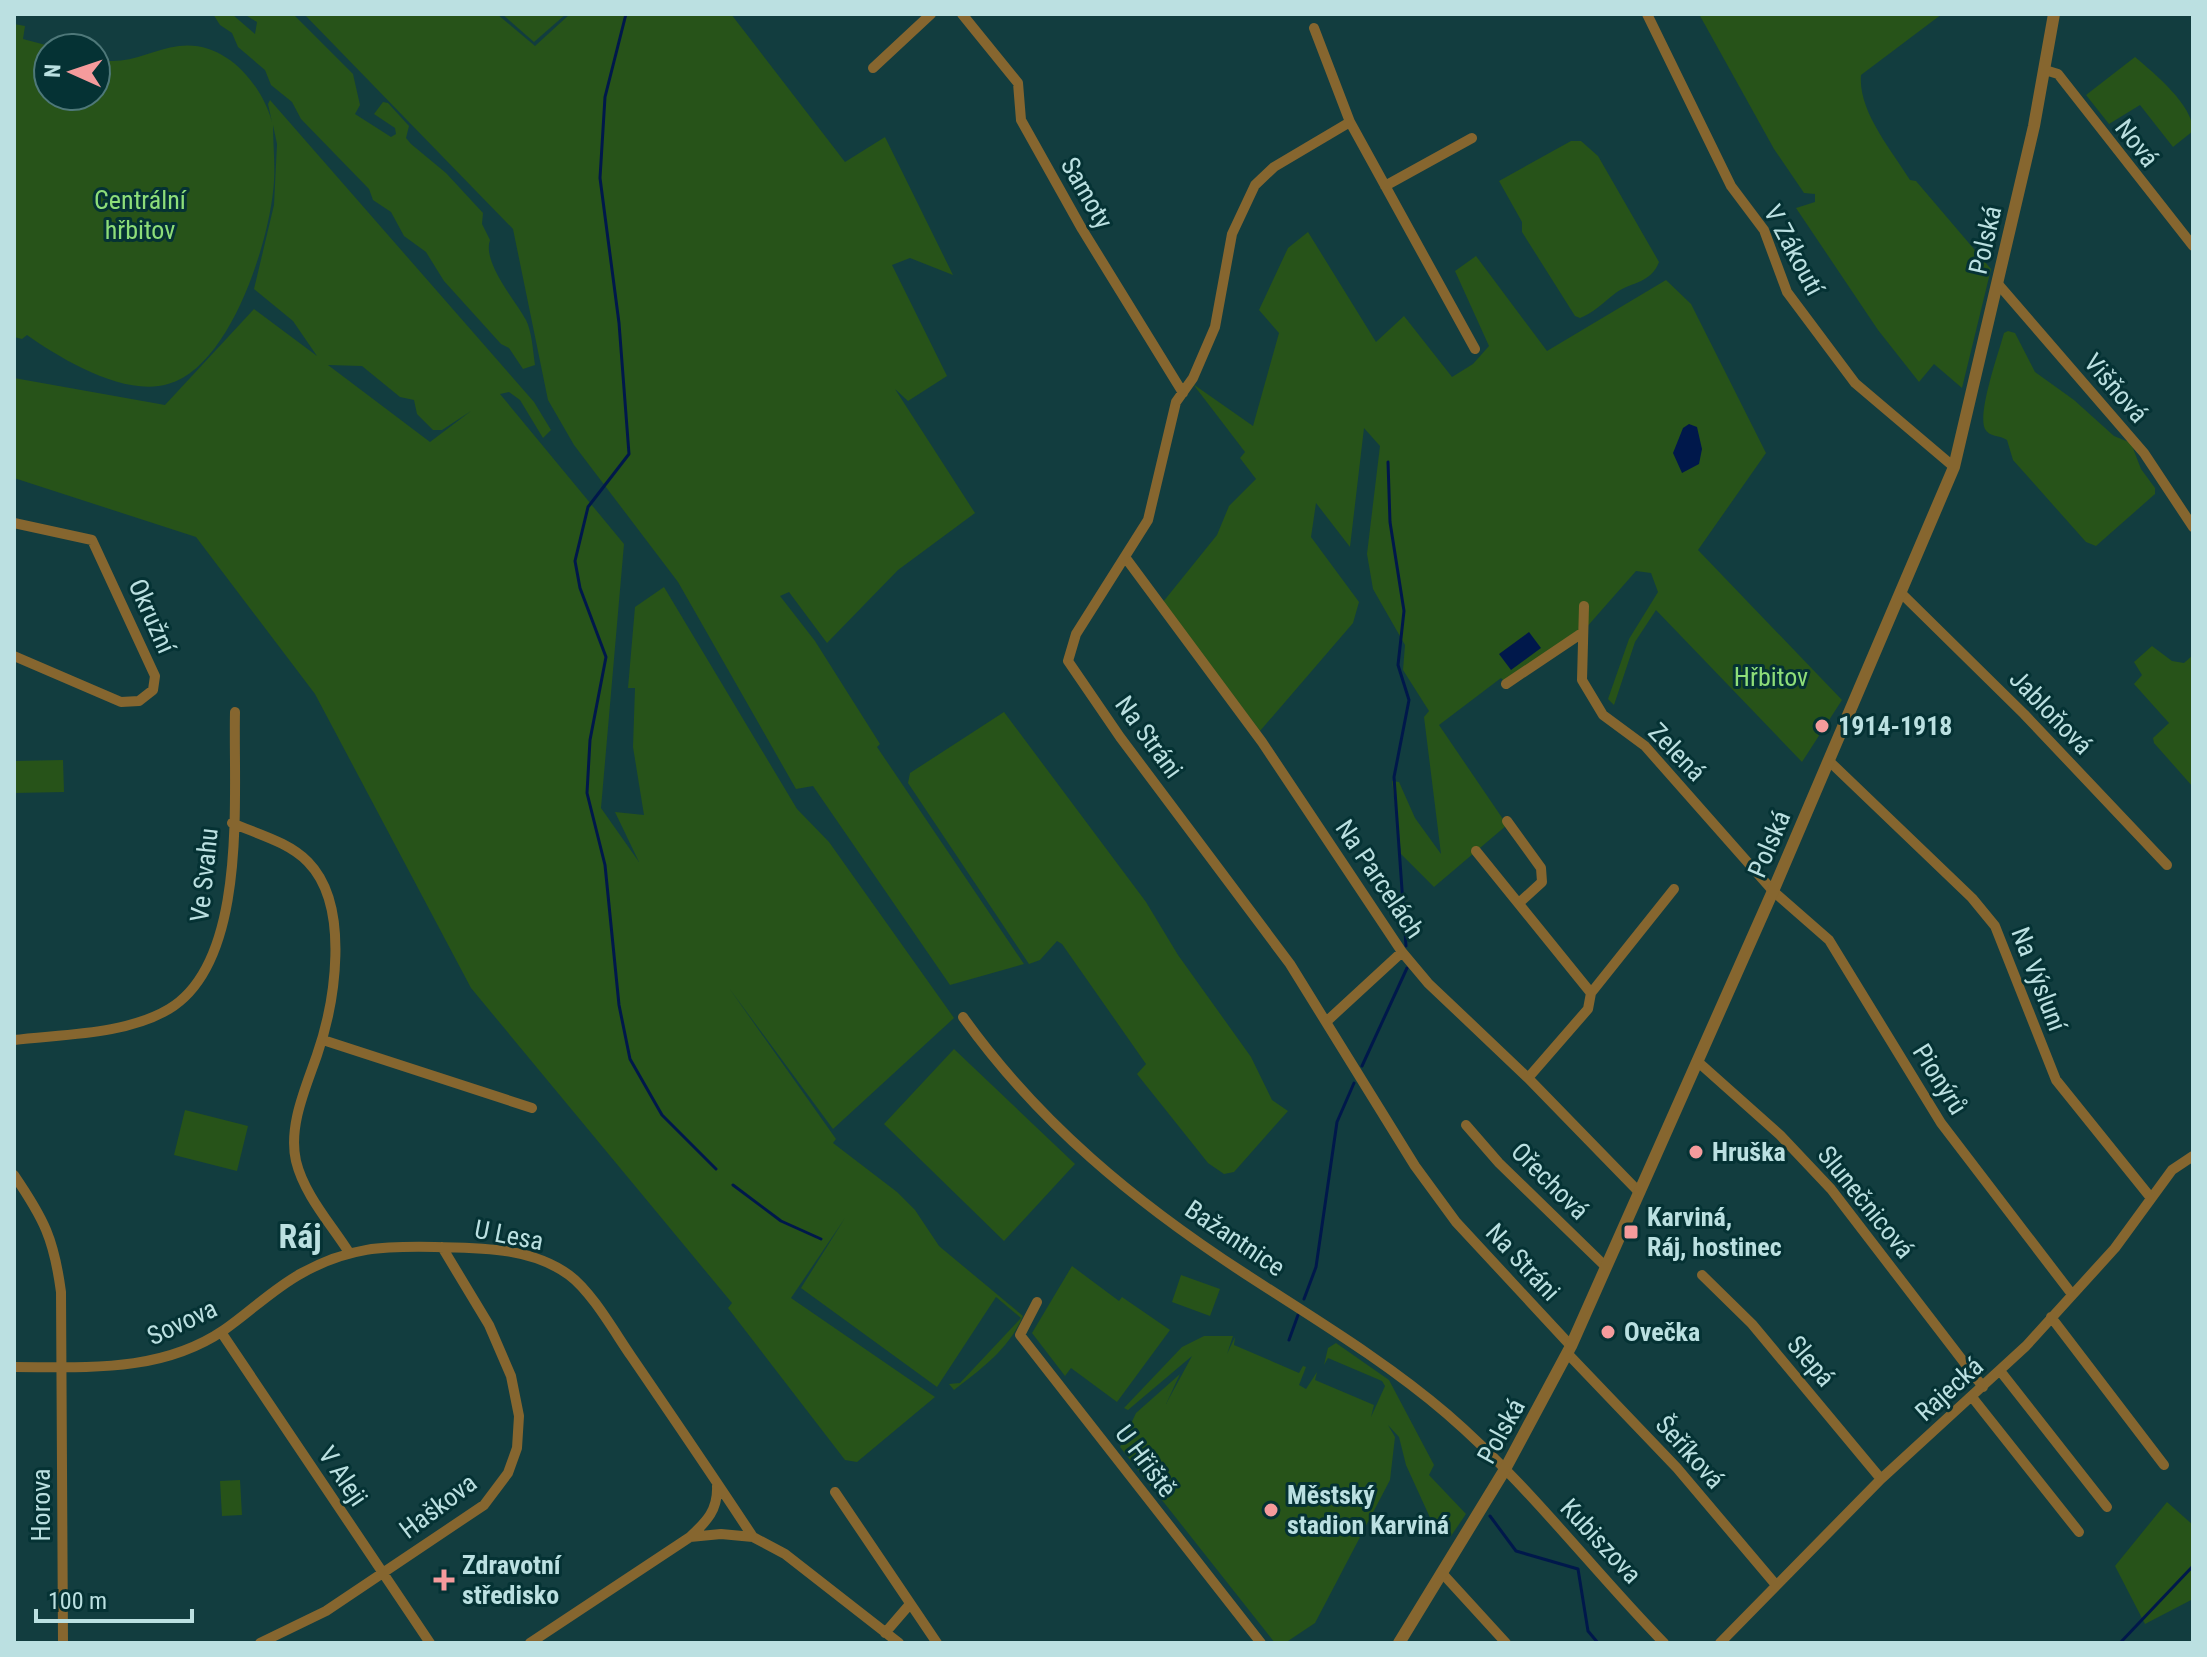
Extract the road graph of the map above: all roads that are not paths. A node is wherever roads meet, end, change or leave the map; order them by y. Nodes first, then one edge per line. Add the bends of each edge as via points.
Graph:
1 (931, 14) edge
2 (962, 14) edge
3 (1647, 14) edge
4 (2054, 14) edge
5 (1314, 28) dead end
6 (873, 68) dead end
7 (2045, 70) junction
8 (1350, 122) junction
9 (1472, 138) dead end
10 (1385, 186) junction
11 (2193, 246) edge
12 (1998, 284) junction
13 (1475, 349) dead end
14 (1183, 393) junction
15 (1954, 467) junction
16 (14, 523) edge
17 (2193, 527) edge
18 (1125, 557) junction
19 (1901, 593) junction
20 (1584, 606) dead end
21 (1582, 633) junction
22 (14, 656) edge
23 (1506, 684) dead end
24 (235, 712) dead end
25 (1829, 761) junction
26 (1507, 821) dead end
27 (232, 823) junction
28 (1476, 851) dead end
29 (2167, 865) dead end
30 (1674, 889) dead end
31 (1773, 891) junction
32 (1519, 903) junction
33 (1402, 952) junction
34 (1591, 993) junction
35 (963, 1017) dead end
36 (1326, 1022) junction
37 (14, 1040) edge
38 (323, 1040) junction
39 (1697, 1061) junction
40 (1528, 1078) junction
41 (532, 1108) dead end
42 (1466, 1125) dead end
43 (2193, 1156) edge
44 (14, 1175) edge
45 (1638, 1191) junction
46 (2151, 1198) junction
47 (442, 1247) junction
48 (348, 1251) junction
49 (1605, 1266) junction
50 (1702, 1275) dead end
51 (2071, 1293) junction
52 (1037, 1302) dead end
53 (2051, 1317) junction
54 (221, 1332) junction
55 (1569, 1349) junction
56 (14, 1367) edge
57 (63, 1367) junction
58 (2001, 1372) junction
59 (1983, 1387) junction
60 (1972, 1397) junction
61 (2164, 1465) dead end
62 (1504, 1471) junction
63 (1881, 1479) junction
64 (717, 1483) junction
65 (835, 1492) dead end
66 (2107, 1507) dead end
67 (2079, 1532) dead end
68 (690, 1537) junction
69 (753, 1537) junction
70 (1442, 1573) junction
71 (382, 1574) junction
72 (1776, 1585) junction
73 (910, 1604) junction
74 (885, 1633) junction
75 (63, 1643) edge
76 (260, 1643) edge
77 (430, 1643) edge
78 (530, 1643) edge
79 (899, 1643) edge
80 (937, 1643) edge
81 (1261, 1643) edge
82 (1399, 1643) edge
83 (1506, 1643) edge
84 (1664, 1643) edge
85 (1720, 1643) edge

1 - 6 street
2 - 14 street, Samoty via 1018,83 1021,120
3 - 15 street, V Zákoutí via 1731,186 1764,230 1787,292 1855,383
4 - 7 street, Polská
5 - 8 street
7 - 11 street, Nová via 2058,74
7 - 12 street, Polská
8 - 10 street
8 - 14 street, Na Stráni via 1274,167 1255,185 1232,234 1215,327
9 - 10 street
10 - 13 street
12 - 15 street, Polská
12 - 17 street, Višňová via 2144,453
14 - 18 street, Na Stráni via 1176,402 1148,520
15 - 19 street, Polská
16 - 22 street, Okružní via 86,537 97,547 155,676 153,690 139,701 121,702
18 - 33 street, Na Parcelách via 1262,742
18 - 36 street, Na Stráni via 1076,634 1068,661 1256,915
19 - 25 street, Polská
19 - 29 street, Jabloňová
20 - 21 street, Zelená
21 - 23 street
21 - 31 street, Zelená via 1582,680 1603,715 1645,746
24 - 27 street, Ve Svahu
25 - 31 street, Polská
25 - 46 street, Na Výsluní via 1995,926 2056,1080
26 - 32 street via 1541,868 1542,882
27 - 37 street, Ve Svahu via 228,901 215,954 185,997 129,1024
27 - 38 street via 285,845 308,861 321,880 335,948
28 - 32 street
30 - 34 street
31 - 39 street, Polská
31 - 51 street, Pionýrů via 1829,940 1941,1123
32 - 34 street
33 - 36 street
33 - 40 street, Na Parcelách
34 - 40 street via 1588,1009
35 - 62 street, Bažantnice via 1031,1104 1112,1177 1447,1414
36 - 55 street, Na Stráni via 1456,1222
38 - 41 street
38 - 48 street via 300,1105 296,1160
39 - 45 street, Polská
39 - 59 street, Slunečnicová via 1831,1189
40 - 45 street, Na Parcelách
42 - 49 street, Ořechová
43 - 46 street, Rajecká via 2172,1170
44 - 57 street, Horova via 43,1218 56,1251
45 - 49 street, Polská
46 - 51 street, Rajecká via 2115,1248
47 - 48 street, U Lesa
47 - 64 street, U Lesa via 537,1258 570,1276
47 - 71 street, Haškova via 489,1325 511,1376 519,1416 517,1448 508,1473 484,1505
48 - 54 street, Sovova via 300,1274
49 - 55 street, Polská
50 - 63 street, Slepá via 1752,1324
51 - 53 street, Rajecká
52 - 81 street, U Hřiště via 1020,1335
53 - 58 street, Rajecká
53 - 61 street
54 - 57 street, Sovova via 167,1358 124,1366
54 - 71 street, V Aleji
55 - 62 street, Polská
55 - 72 street, Šeříková
56 - 57 street, Sovova
57 - 75 street, Horova
58 - 59 street, Rajecká
58 - 66 street
59 - 60 street, Rajecká
60 - 63 street, Rajecká
60 - 67 street
62 - 70 street, Polská
62 - 84 street, Kubiszova
63 - 72 street, Rajecká
64 - 68 street via 711,1517
64 - 69 street, U Lesa
65 - 73 street
68 - 69 street
68 - 78 street
69 - 74 street via 785,1554
70 - 82 street, Polská
70 - 83 street
71 - 76 street, Haškova via 326,1611
71 - 77 street, V Aleji
72 - 85 street, Rajecká
73 - 74 street
73 - 80 street
74 - 79 street

